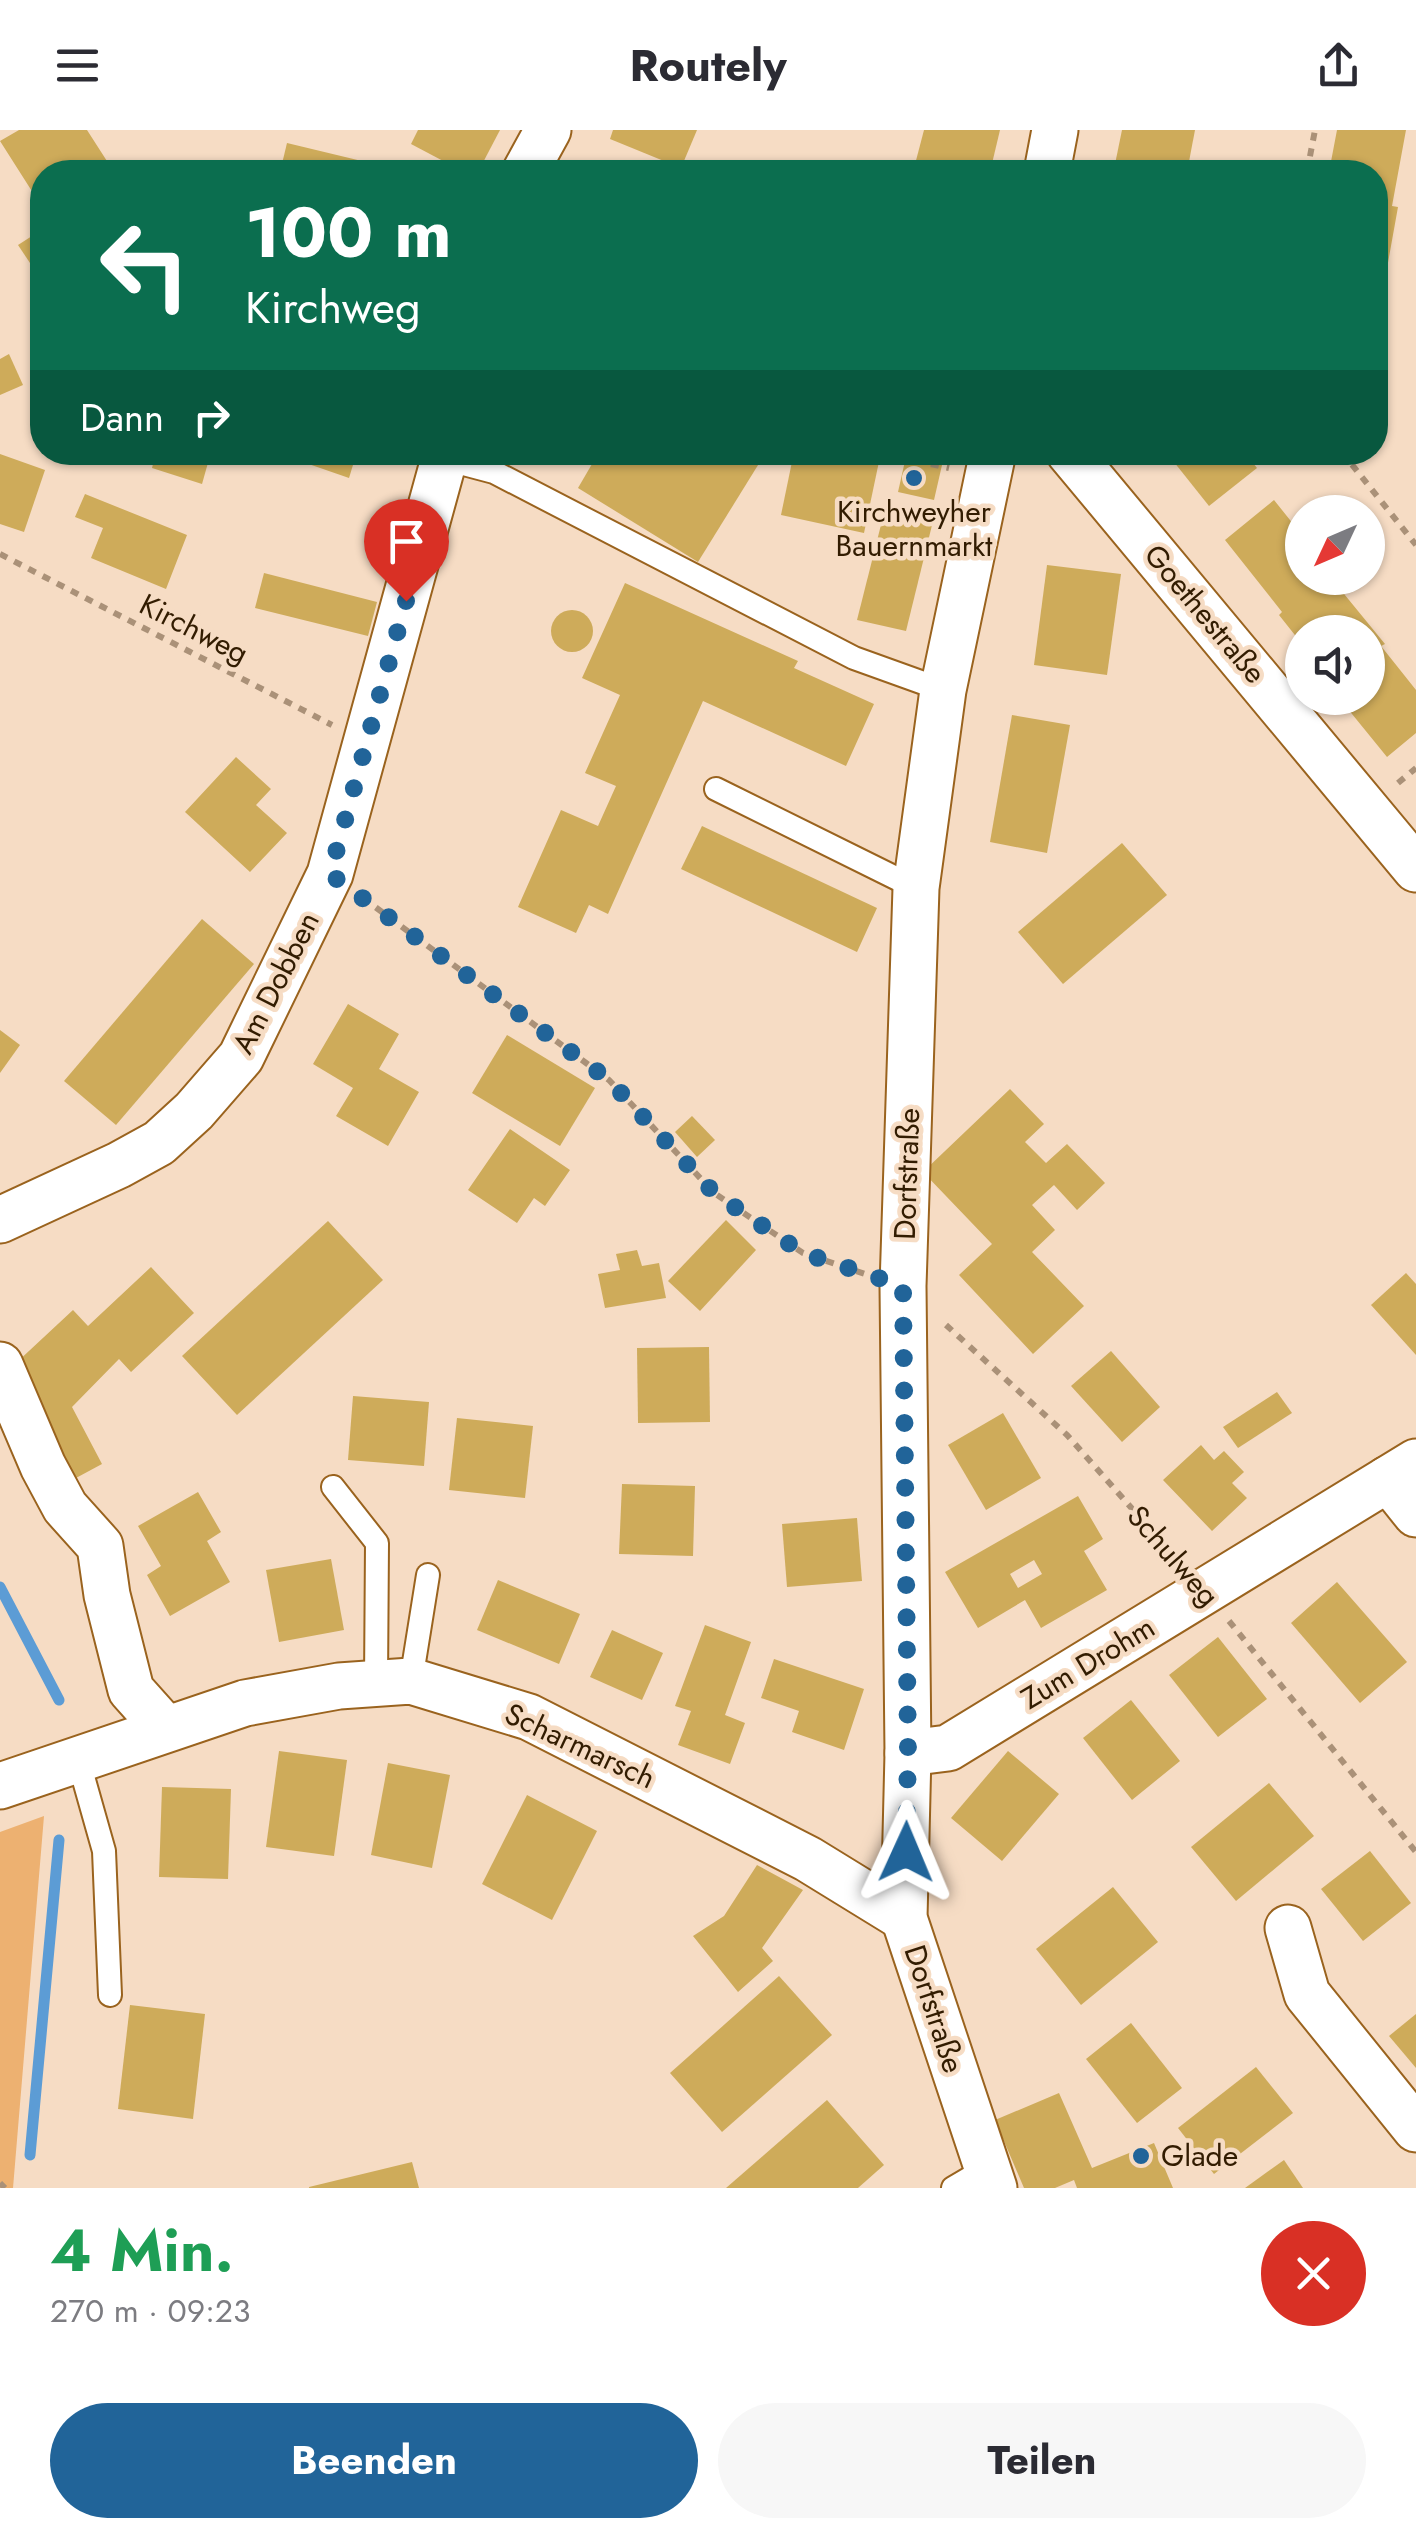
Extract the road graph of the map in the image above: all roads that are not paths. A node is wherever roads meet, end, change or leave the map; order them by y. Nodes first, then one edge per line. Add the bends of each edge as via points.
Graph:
1 (548, 130) edge
2 (1055, 130) edge
3 (532, 160) edge
4 (1049, 160) edge
5 (444, 465) edge
6 (473, 465) edge
7 (990, 465) edge
8 (1080, 465) edge
9 (944, 690) junction
10 (716, 789) dead end
11 (1416, 868) edge
12 (916, 888) junction
13 (0, 1220) edge
14 (0, 1366) edge
15 (1402, 1470) edge
16 (333, 1487) dead end
17 (1416, 1514) edge
18 (428, 1575) dead end
19 (393, 1681) junction
20 (165, 1728) junction
21 (908, 1753) junction
22 (78, 1759) junction
23 (0, 1786) edge
24 (904, 1918) junction
25 (1288, 1928) dead end
26 (110, 1995) dead end
27 (1416, 2129) edge
28 (978, 2181) edge

1 - 3 street
2 - 4 street
5 - 13 street, Am Dobben via 330,874 241,1057 159,1143
6 - 9 lane via 854,658
7 - 9 street, Dorfstraße
8 - 11 street, Goethestraße
9 - 12 street, Dorfstraße
10 - 12 lane
12 - 21 street, Dorfstraße via 903,1286
14 - 20 street via 65,1507 100,1546 131,1690
15 - 17 street
15 - 21 street, Zum Drohm via 948,1748
16 - 19 lane via 377,1543
18 - 19 lane
19 - 20 street, Scharmarsch via 245,1703
19 - 24 street, Scharmarsch via 529,1717 808,1859
20 - 22 street, Scharmarsch
21 - 24 street, Dorfstraße
22 - 23 street, Scharmarsch
22 - 26 lane via 104,1851
24 - 28 street, Dorfstraße
25 - 27 street via 1307,1994

